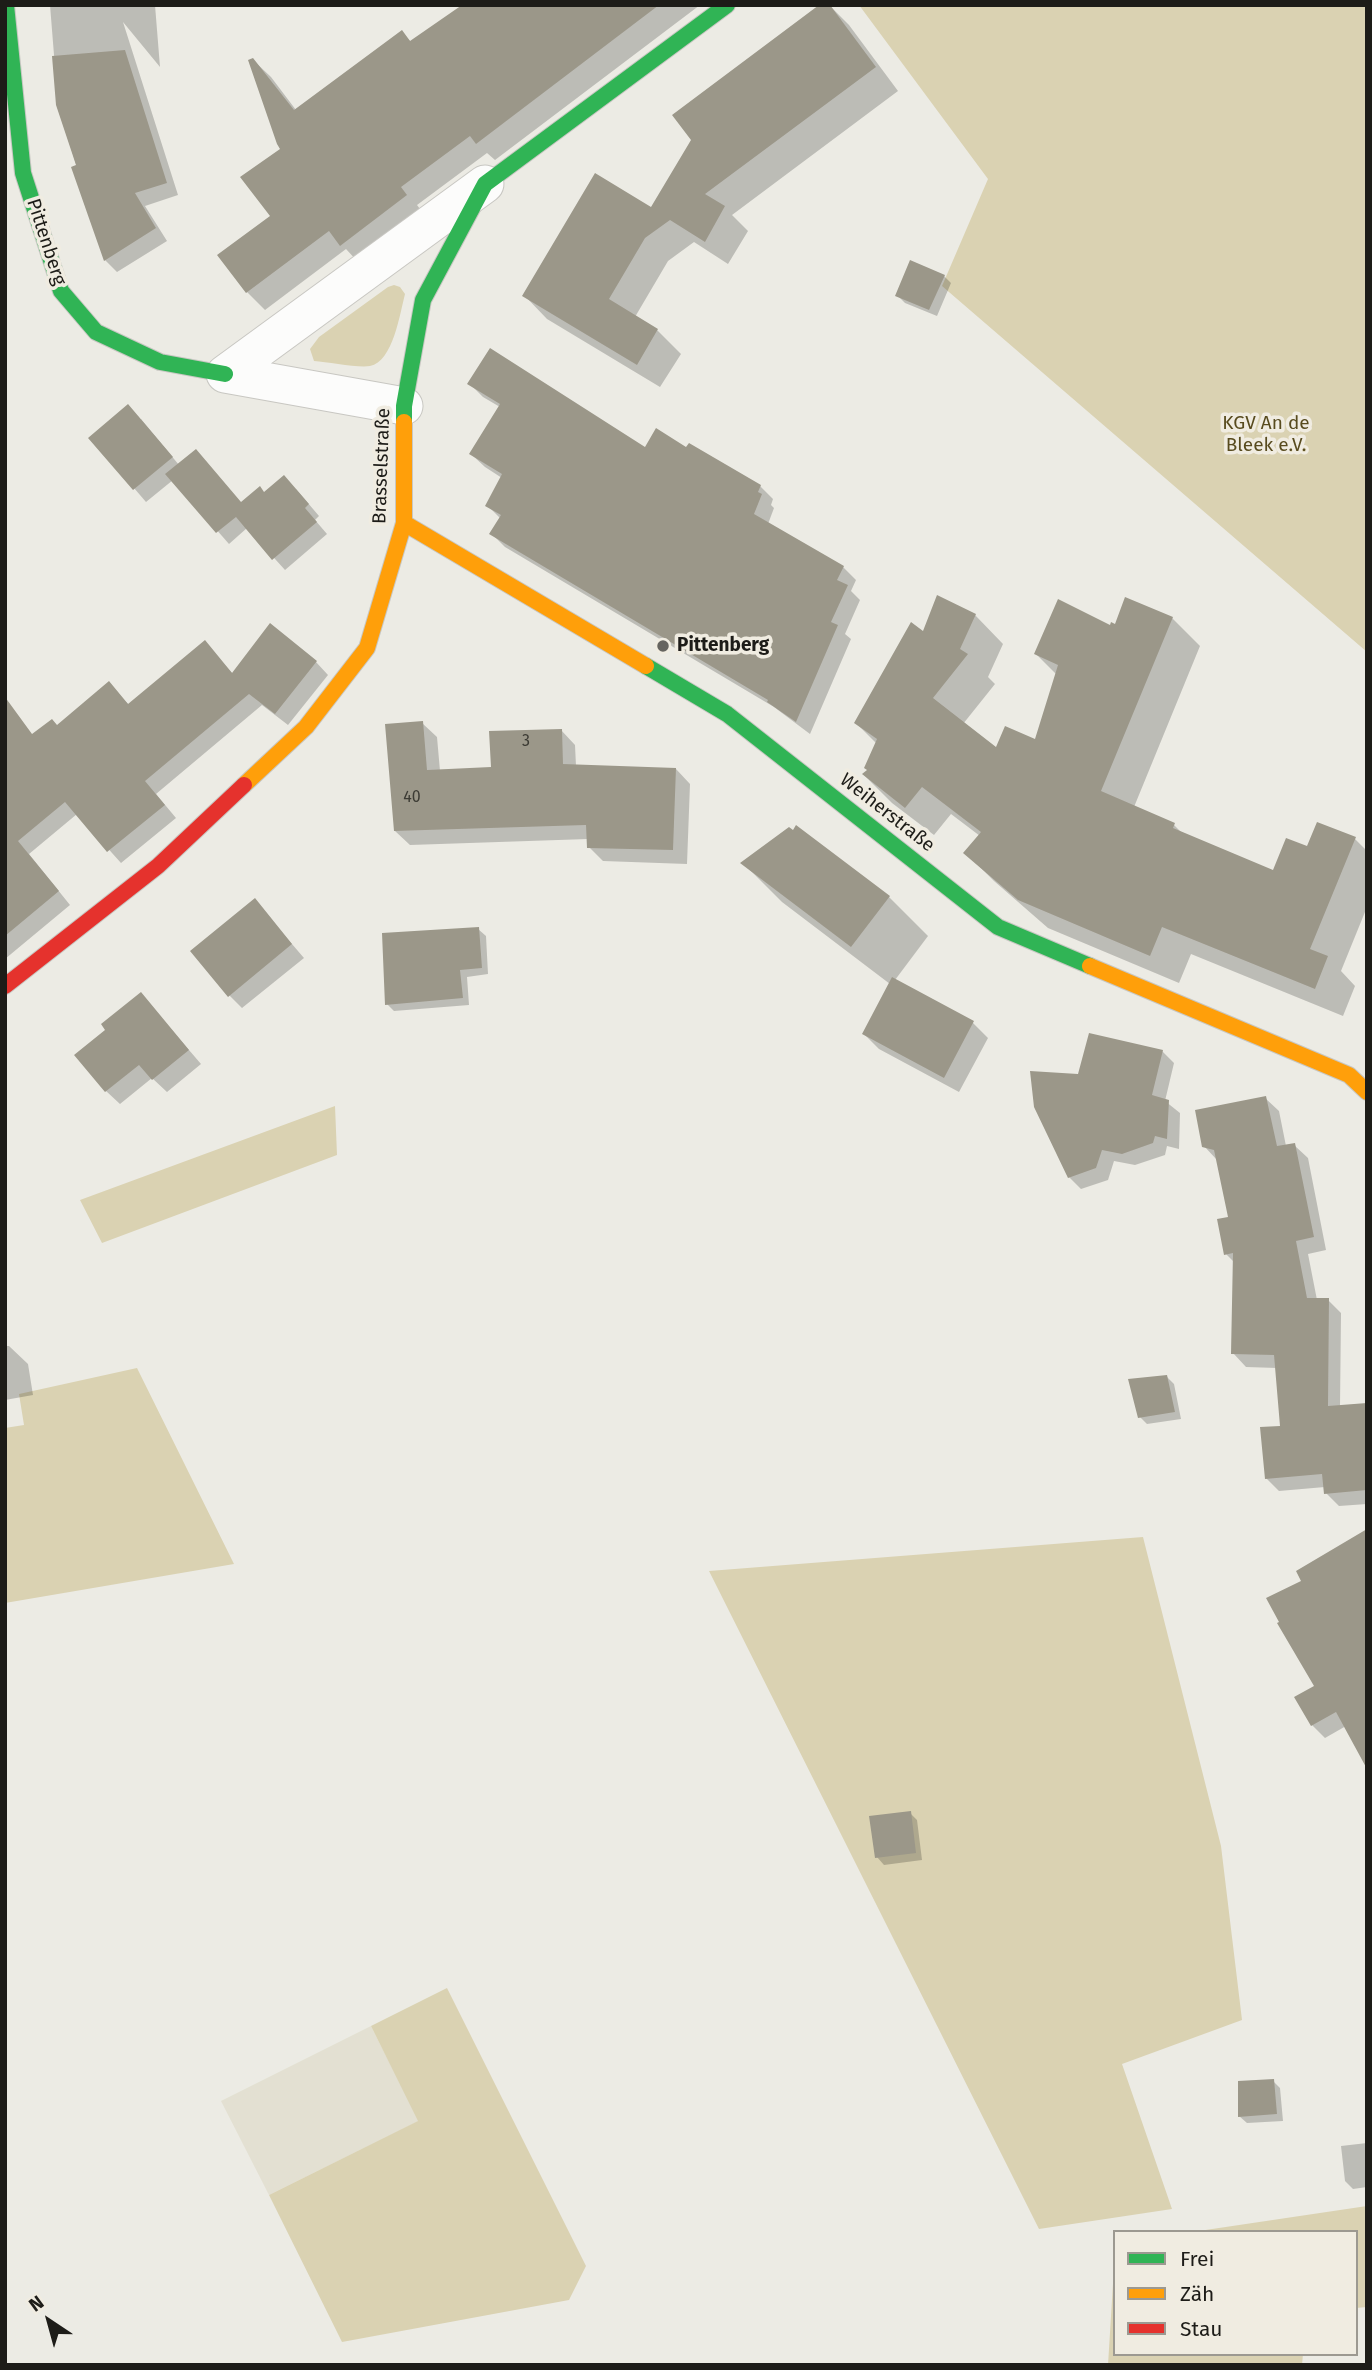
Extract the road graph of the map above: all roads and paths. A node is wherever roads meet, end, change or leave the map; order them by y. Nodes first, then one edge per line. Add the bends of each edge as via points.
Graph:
1 (6, 5) edge
2 (727, 5) edge
3 (14, 176) edge
4 (485, 184) junction
5 (225, 374) junction
6 (404, 406) junction
7 (404, 523) junction
8 (5, 986) edge
9 (1367, 1093) edge

1 - 3 street, Pittenberg
2 - 4 street, Brasselstraße
3 - 5 street, Pittenberg via 61,291 96,332 160,362
4 - 5 street
4 - 6 street, Brasselstraße via 423,300
5 - 6 street, Pittenberg
6 - 7 street, Brasselstraße
7 - 8 street, Brasselstraße via 368,648 306,727 158,866
7 - 9 street, Weiherstraße via 727,714 998,927 1349,1075

